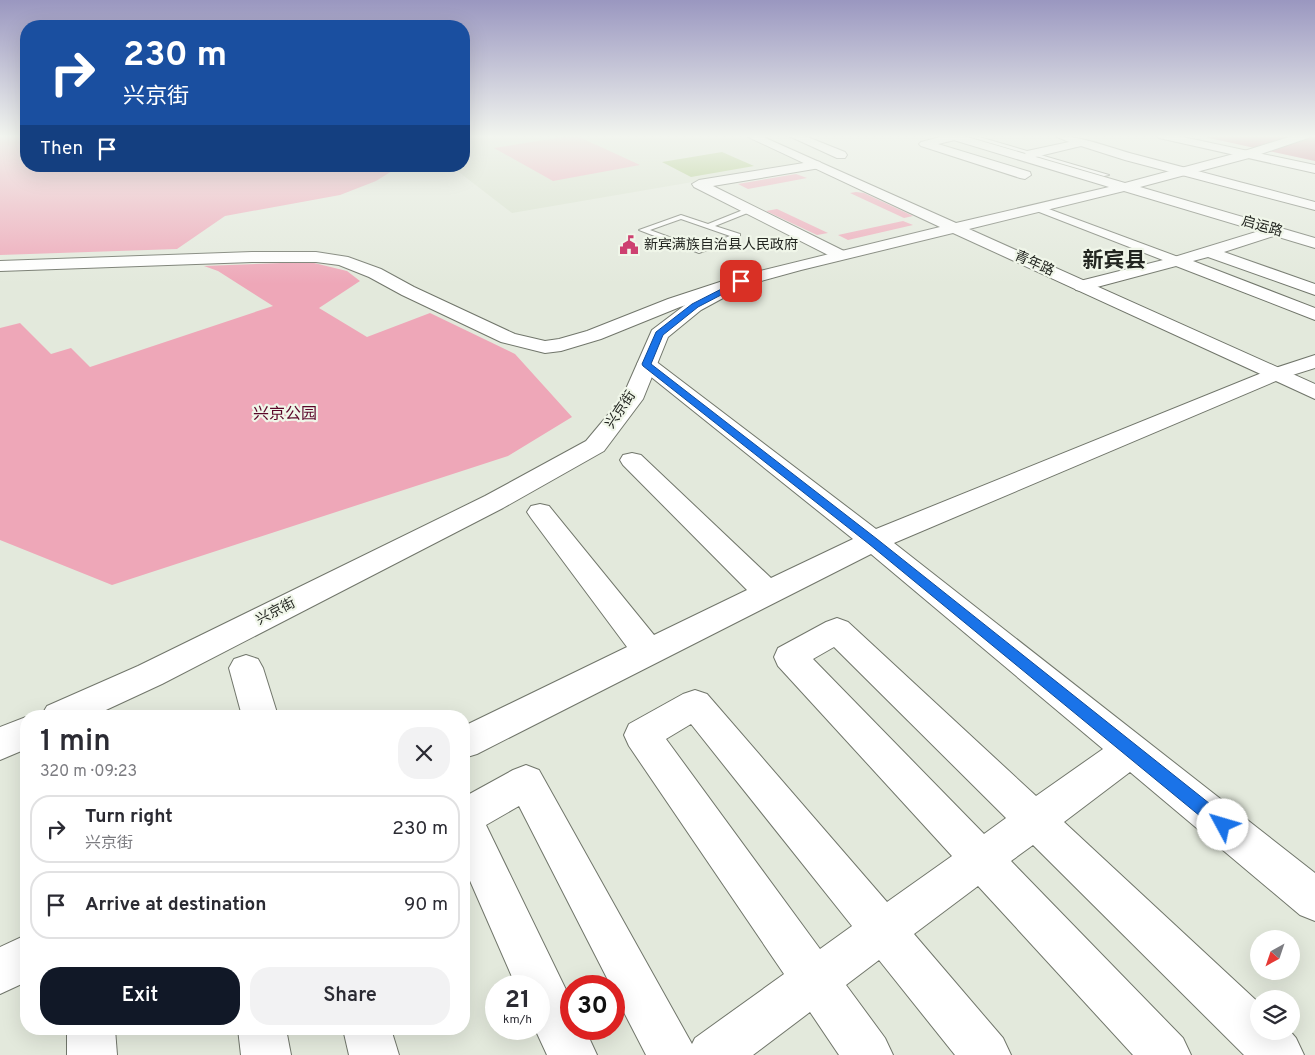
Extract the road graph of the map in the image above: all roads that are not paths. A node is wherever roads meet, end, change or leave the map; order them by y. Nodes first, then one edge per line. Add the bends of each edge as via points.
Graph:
1 (701, 185) edge
2 (860, 185) edge
3 (1119, 185) edge
4 (1132, 185) edge
5 (1239, 185) edge
6 (1286, 185) edge
7 (1242, 186) junction
8 (1125, 187) junction
9 (1315, 192) edge
10 (1221, 193) dead end
11 (1270, 205) dead end
12 (1315, 206) edge
13 (1038, 208) junction
14 (751, 210) junction
15 (1315, 217) edge
16 (708, 226) junction
17 (952, 227) junction
18 (1275, 231) junction
19 (1313, 240) edge
20 (1207, 252) junction
21 (840, 255) junction
22 (1177, 261) junction
23 (0, 266) edge
24 (741, 281) junction
25 (1082, 286) junction
26 (1315, 290) edge
27 (1315, 314) edge
28 (1315, 361) edge
29 (646, 364) junction
30 (1276, 374) junction
31 (1315, 392) edge
32 (632, 460) dead end
33 (540, 512) dead end
34 (873, 541) junction
35 (768, 593) junction
36 (649, 652) junction
37 (246, 668) dead end
38 (72, 710) edge
39 (258, 710) edge
40 (20, 735) edge
41 (470, 739) edge
42 (0, 744) edge
43 (1131, 750) junction
44 (470, 814) edge
45 (1034, 821) junction
46 (470, 836) edge
47 (980, 860) junction
48 (1315, 900) edge
49 (884, 930) junction
50 (20, 961) edge
51 (0, 971) edge
52 (814, 981) junction
53 (91, 1035) edge
54 (263, 1035) edge
55 (369, 1035) edge
56 (92, 1055) edge
57 (266, 1055) edge
58 (374, 1055) edge
59 (572, 1055) edge
60 (672, 1055) edge
61 (712, 1055) edge
62 (868, 1055) edge
63 (986, 1055) edge
64 (1166, 1055) edge
65 (1278, 1055) edge

1 - 14 street
2 - 17 street, 青年路
3 - 8 street, 启运路
4 - 8 street, 兴京街
5 - 7 street
6 - 9 street
7 - 10 street
7 - 12 street
8 - 13 street, 兴京街
8 - 18 street, 启运路
11 - 15 street
13 - 17 street, 兴京街
13 - 22 street
14 - 16 lane
14 - 21 street
16 - 16 lane via 737,236 699,251 643,230 681,216
17 - 21 street, 兴京街
17 - 25 street, 青年路
18 - 19 street, 启运路
18 - 20 street
20 - 22 street
20 - 26 street
21 - 24 street, 兴京街
22 - 25 street
22 - 27 street
23 - 24 street via 252,257 342,260 508,338 545,346 594,335
24 - 29 street, 兴京街 via 695,306 659,334
25 - 30 street, 青年路
28 - 30 street
29 - 34 street
29 - 38 street, 兴京街 via 632,399 595,446 494,502
30 - 31 street, 青年路
30 - 34 street
32 - 35 street
33 - 36 street
34 - 35 street
34 - 43 street
35 - 36 street
36 - 41 street
37 - 39 street
40 - 42 street
43 - 45 street
43 - 48 street
44 - 60 street via 526,782
45 - 47 street
45 - 47 street via 836,630 790,657
45 - 65 street
46 - 59 street
47 - 49 street
47 - 64 street
49 - 52 street
49 - 52 street via 694,704 642,735
49 - 63 street
50 - 51 street
52 - 61 street
52 - 62 street
53 - 56 street
54 - 57 street
55 - 58 street

